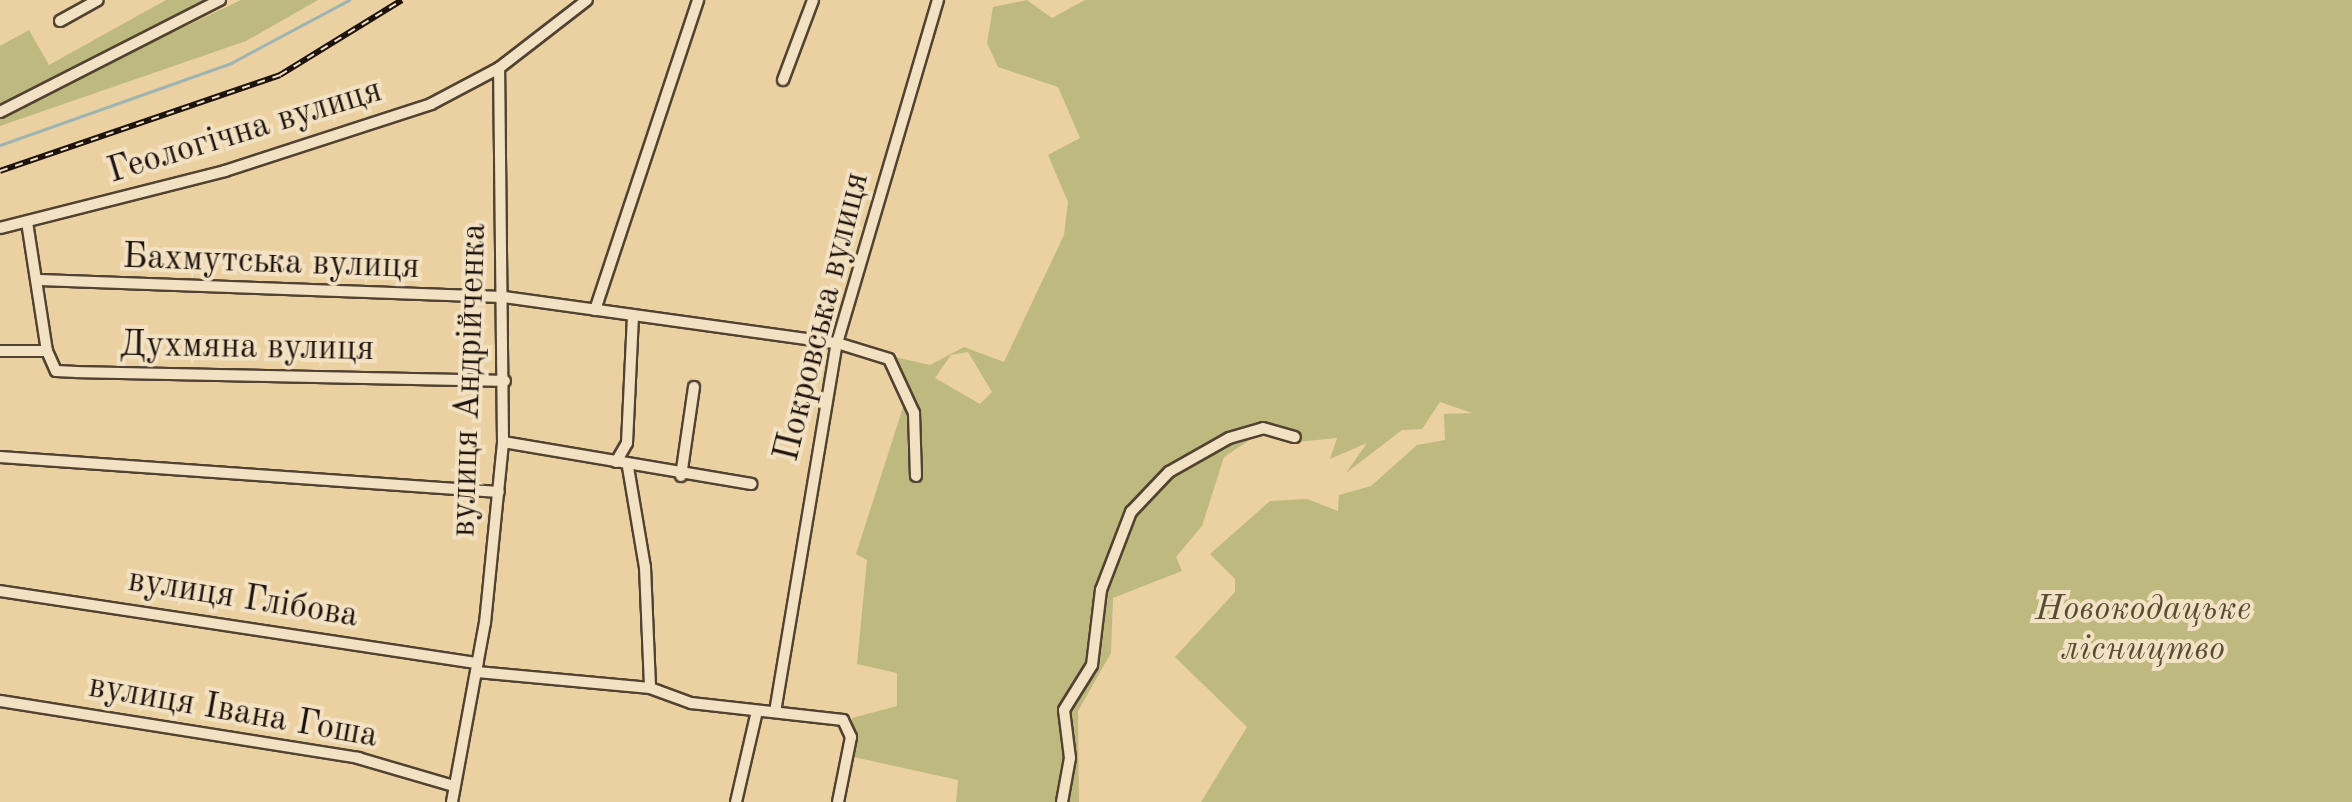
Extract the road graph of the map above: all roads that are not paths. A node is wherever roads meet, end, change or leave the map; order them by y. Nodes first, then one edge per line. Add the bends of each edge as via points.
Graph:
1 (98, 0) edge
2 (220, 0) edge
3 (587, 0) edge
4 (698, 0) edge
5 (813, 0) edge
6 (938, 0) edge
7 (60, 22) dead end
8 (498, 68) junction
9 (783, 80) dead end
10 (0, 112) edge
11 (27, 222) junction
12 (0, 228) edge
13 (38, 280) junction
14 (504, 298) junction
15 (595, 310) junction
16 (633, 315) junction
17 (837, 342) junction
18 (0, 351) edge
19 (46, 351) junction
20 (504, 381) junction
21 (694, 387) dead end
22 (1295, 437) dead end
23 (503, 442) junction
24 (0, 456) edge
25 (616, 462) junction
26 (628, 467) junction
27 (681, 476) junction
28 (916, 476) dead end
29 (751, 484) dead end
30 (499, 492) junction
31 (0, 591) edge
32 (477, 667) junction
33 (650, 688) junction
34 (0, 701) edge
35 (757, 711) junction
36 (776, 712) junction
37 (454, 786) junction
38 (452, 802) edge
39 (736, 802) edge
40 (838, 802) edge
41 (1062, 802) edge

1 - 7 street
2 - 10 street
3 - 8 street
4 - 15 street
5 - 9 street
6 - 17 street, Покровська вулиця
8 - 11 street, Геологічна вулиця via 431,104 326,139
8 - 14 street, вулиця Андрійченка
11 - 12 street, Геологічна вулиця
11 - 13 street
13 - 14 street, Бахмутська вулиця
13 - 19 street
14 - 15 street, Бахмутська вулиця
14 - 20 street, вулиця Андрійченка
15 - 16 street, Бахмутська вулиця
16 - 17 street, Бахмутська вулиця
16 - 25 street via 627,443
17 - 28 street, Бахмутська вулиця via 889,359 914,414
17 - 36 street, Покровська вулиця
18 - 19 street, Духмяна вулиця
19 - 20 street, Духмяна вулиця via 56,371
20 - 23 street, вулиця Андрійченка
21 - 27 street
22 - 41 street via 1262,428 1229,438 1170,472 1131,512 1102,590 1092,665 1064,710 1070,758
23 - 25 street
23 - 30 street, вулиця Андрійченка
24 - 30 street
25 - 26 street
26 - 27 street
26 - 33 street via 645,567
27 - 29 street
30 - 32 street, вулиця Андрійченка
31 - 32 street, вулиця Глібова
32 - 33 street
32 - 37 street, вулиця Андрійченка
33 - 35 street
34 - 37 street, вулиця Івана Гоша via 358,758
35 - 36 street
35 - 39 street
36 - 40 street via 850,723
37 - 38 street, вулиця Андрійченка

